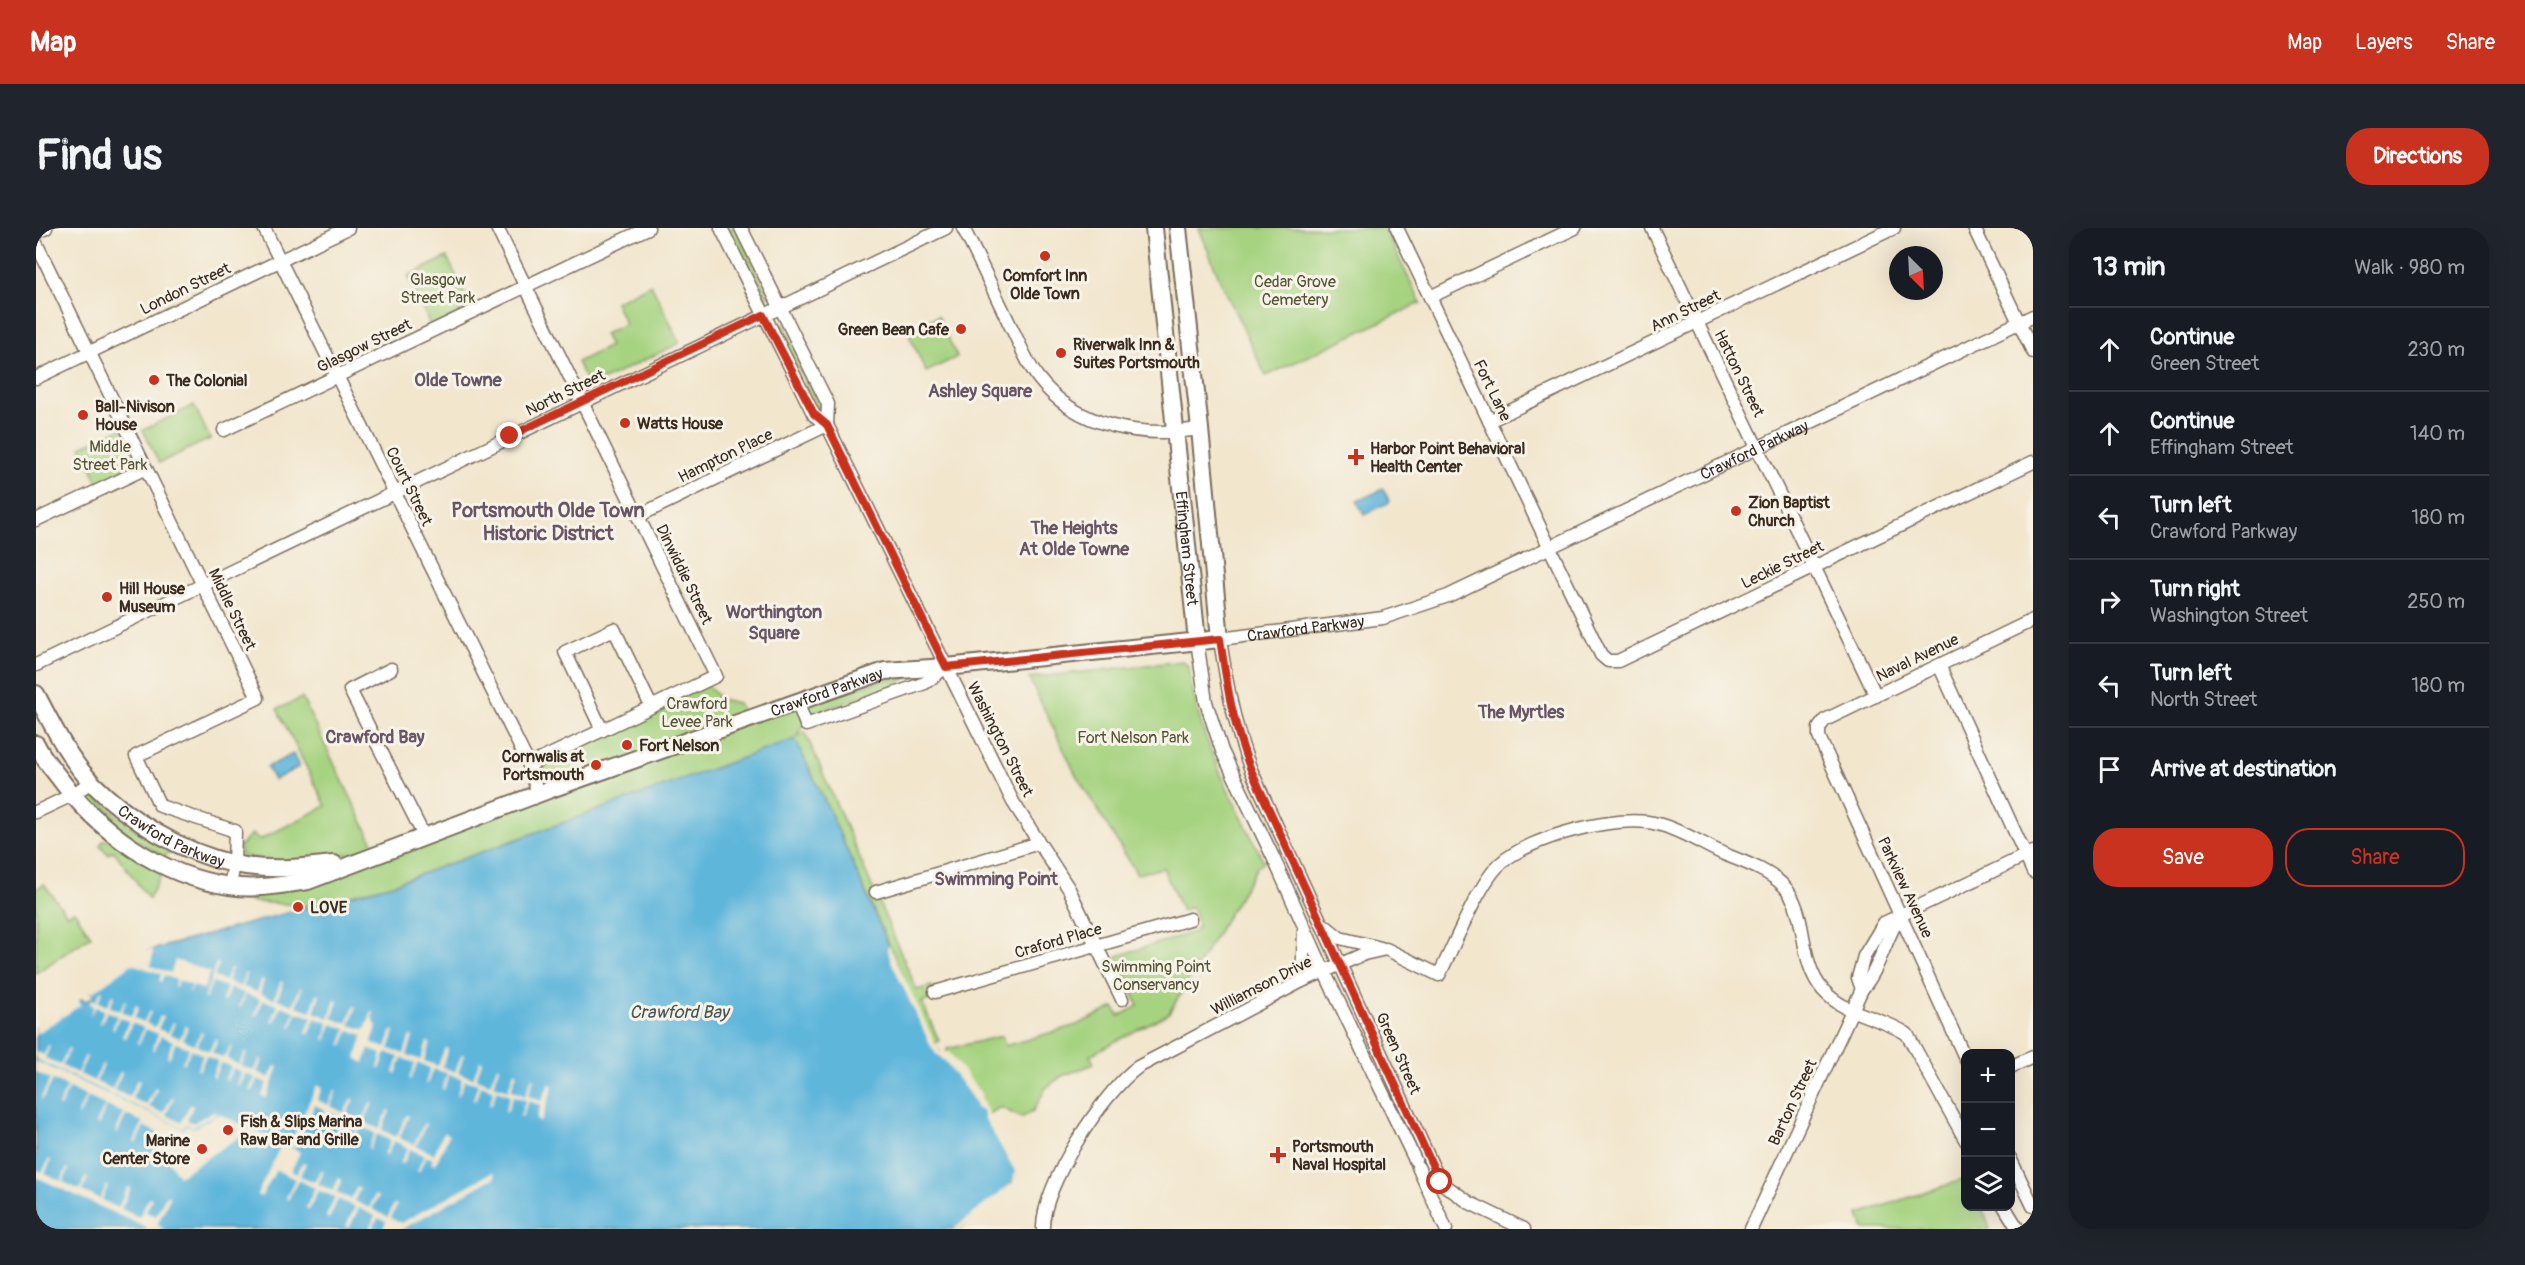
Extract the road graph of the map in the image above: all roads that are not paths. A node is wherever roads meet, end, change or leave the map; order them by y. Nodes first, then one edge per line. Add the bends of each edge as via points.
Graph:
1 (46, 228) edge
2 (264, 228) edge
3 (348, 228) edge
4 (497, 228) edge
5 (648, 228) edge
6 (722, 228) edge
7 (741, 228) edge
8 (946, 228) edge
9 (963, 228) edge
10 (1154, 228) edge
11 (1178, 228) edge
12 (1397, 228) edge
13 (1575, 228) edge
14 (1652, 228) edge
15 (1894, 228) edge
16 (1974, 228) edge
17 (36, 233) edge
18 (36, 243) edge
19 (280, 261) junction
20 (526, 286) junction
21 (1430, 297) junction
22 (780, 307) junction
23 (763, 315) junction
24 (2033, 316) edge
25 (1697, 322) junction
26 (2019, 322) junction
27 (89, 352) junction
28 (2033, 352) edge
29 (338, 376) junction
30 (36, 378) edge
31 (582, 402) junction
32 (1489, 421) junction
33 (827, 425) junction
34 (1200, 429) junction
35 (224, 430) dead end
36 (1176, 433) junction
37 (1757, 448) junction
38 (2033, 462) edge
39 (146, 468) junction
40 (394, 492) junction
41 (638, 516) junction
42 (36, 520) edge
43 (1551, 549) junction
44 (1814, 567) junction
45 (203, 584) junction
46 (2033, 620) edge
47 (1220, 639) junction
48 (1197, 641) junction
49 (1608, 661) joint
50 (36, 665) edge
51 (1939, 665) junction
52 (946, 667) junction
53 (391, 669) dead end
54 (36, 694) edge
55 (1876, 696) junction
56 (797, 701) junction
57 (651, 706) junction
58 (1819, 728) joint
59 (602, 730) junction
60 (36, 744) edge
61 (529, 765) junction
62 (91, 782) junction
63 (538, 794) junction
64 (72, 795) junction
65 (36, 812) edge
66 (424, 836) junction
67 (1039, 843) junction
68 (1287, 850) joint
69 (2029, 854) edge
70 (366, 857) junction
71 (1273, 857) joint
72 (234, 864) junction
73 (2033, 872) edge
74 (230, 886) junction
75 (876, 892) dead end
76 (1901, 914) junction
77 (1190, 920) dead end
78 (1319, 921) junction
79 (1304, 927) junction
80 (1098, 947) junction
81 (1386, 949) junction
82 (1341, 964) junction
83 (1324, 972) junction
84 (1302, 981) junction
85 (935, 992) dead end
86 (1122, 999) dead end
87 (1852, 1011) junction
88 (1961, 1051) edge
89 (2033, 1057) edge
90 (2015, 1065) edge
91 (1961, 1134) edge
92 (2015, 1168) edge
93 (2033, 1206) edge
94 (2007, 1211) edge
95 (1043, 1229) edge
96 (1446, 1229) edge
97 (1524, 1229) edge
98 (1751, 1229) edge
99 (2018, 1229) edge

1 - 17 street
2 - 19 street, Court Street
3 - 19 street, London Street
4 - 20 street, Dinwiddie Street
5 - 20 street, Glasgow Street
6 - 23 street, Washington Street
7 - 22 street, Washington Street
8 - 22 street, North Street
9 - 36 street via 1032,370 1058,400 1102,424
10 - 36 main road, Effingham Street
11 - 34 main road, Effingham Street
12 - 21 street, Fort Lane
13 - 21 street
14 - 25 street, Hatton Street
15 - 25 street, Ann Street
16 - 26 street
18 - 27 street, Middle Street
19 - 27 street, London Street
19 - 29 street, Court Street
20 - 29 street, Glasgow Street
20 - 31 street, Dinwiddie Street
21 - 32 street, Fort Lane
22 - 23 street, North Street
22 - 33 street, Washington Street via 828,404
23 - 31 street, North Street
23 - 33 street, Washington Street via 814,414
24 - 26 street, Crawford Parkway
25 - 32 street, Ann Street
25 - 37 street, Hatton Street
26 - 28 street
26 - 37 street, Crawford Parkway
27 - 30 street, London Street
27 - 39 street, Middle Street
29 - 35 street, Glasgow Street
29 - 40 street, Court Street
31 - 40 street, North Street
31 - 41 street, Dinwiddie Street
32 - 43 street, Fort Lane
33 - 41 street, Hampton Place
33 - 52 street, Washington Street
34 - 36 street
34 - 47 main road, Effingham Street
36 - 48 main road, Effingham Street
37 - 43 street, Crawford Parkway
37 - 44 street, Hatton Street
38 - 44 street, Leckie Street
39 - 42 street
39 - 45 street, Middle Street
40 - 45 street, North Street
40 - 61 street, Court Street
41 - 57 street, Dinwiddie Street via 716,676
43 - 47 street, Crawford Parkway via 1448,596 1383,618
43 - 49 street, Fort Lane via 1601,655
44 - 49 street, Leckie Street via 1618,661
44 - 55 street, Hatton Street
45 - 50 street, North Street
45 - 72 street, Middle Street via 258,698 136,756 160,806 235,831
46 - 51 street, Naval Avenue
47 - 48 main road, Crawford Parkway
47 - 68 street, Effingham Street via 1236,730
48 - 52 main road, Crawford Parkway
48 - 71 street, Effingham Street via 1213,728
51 - 55 street, Naval Avenue
51 - 69 street
52 - 56 main road, Crawford Parkway via 885,671
52 - 56 street via 925,683 806,725
52 - 67 street, Washington Street via 1013,802
53 - 66 street via 350,690
54 - 62 main road, Crawford Parkway via 60,740
55 - 58 street, Naval Avenue via 1826,720
56 - 63 main road, Crawford Parkway
57 - 59 street
57 - 59 street via 614,629 565,652
58 - 76 street, Parkview Avenue via 1819,737
59 - 61 street
60 - 64 main road, Crawford Parkway
61 - 63 street, Court Street
62 - 64 street
62 - 72 main road, Crawford Parkway via 147,827 180,846
63 - 66 main road, Crawford Parkway
64 - 65 street
64 - 74 main road, Crawford Parkway via 107,831 135,850 170,869
66 - 70 main road, Crawford Parkway
67 - 75 street
67 - 80 street, Washington Street via 1070,889
68 - 78 street, Green Street
69 - 73 street
69 - 76 street, Barton Street
70 - 72 main road, Crawford Parkway via 292,869
70 - 74 main road, Crawford Parkway via 308,881 272,887
71 - 79 street, Green Street
72 - 74 street, Middle Street
76 - 87 street, Barton Street via 1884,923 1864,956 1858,978 1862,989
76 - 88 street, Parkview Avenue
77 - 80 street, Craford Place
78 - 81 street via 1340,938
78 - 82 street, Green Street
79 - 83 street, Green Street
79 - 84 street
80 - 85 street, Craford Place
80 - 86 street, Washington Street
81 - 82 street, Williamson Drive
81 - 87 street via 1439,975 1482,888 1509,856 1542,840 1601,825 1642,821 1680,832 1760,870 1785,887 1795,904 1815,980 1838,1004
82 - 83 street, Williamson Drive
82 - 97 street, Green Street via 1440,1182 1470,1203
83 - 84 street, Williamson Drive
83 - 96 street, Green Street
84 - 95 street, Williamson Drive via 1124,1078 1070,1151 1047,1201
87 - 91 street via 1907,1034
87 - 98 street, Barton Street
89 - 90 street
92 - 93 street
94 - 99 street

